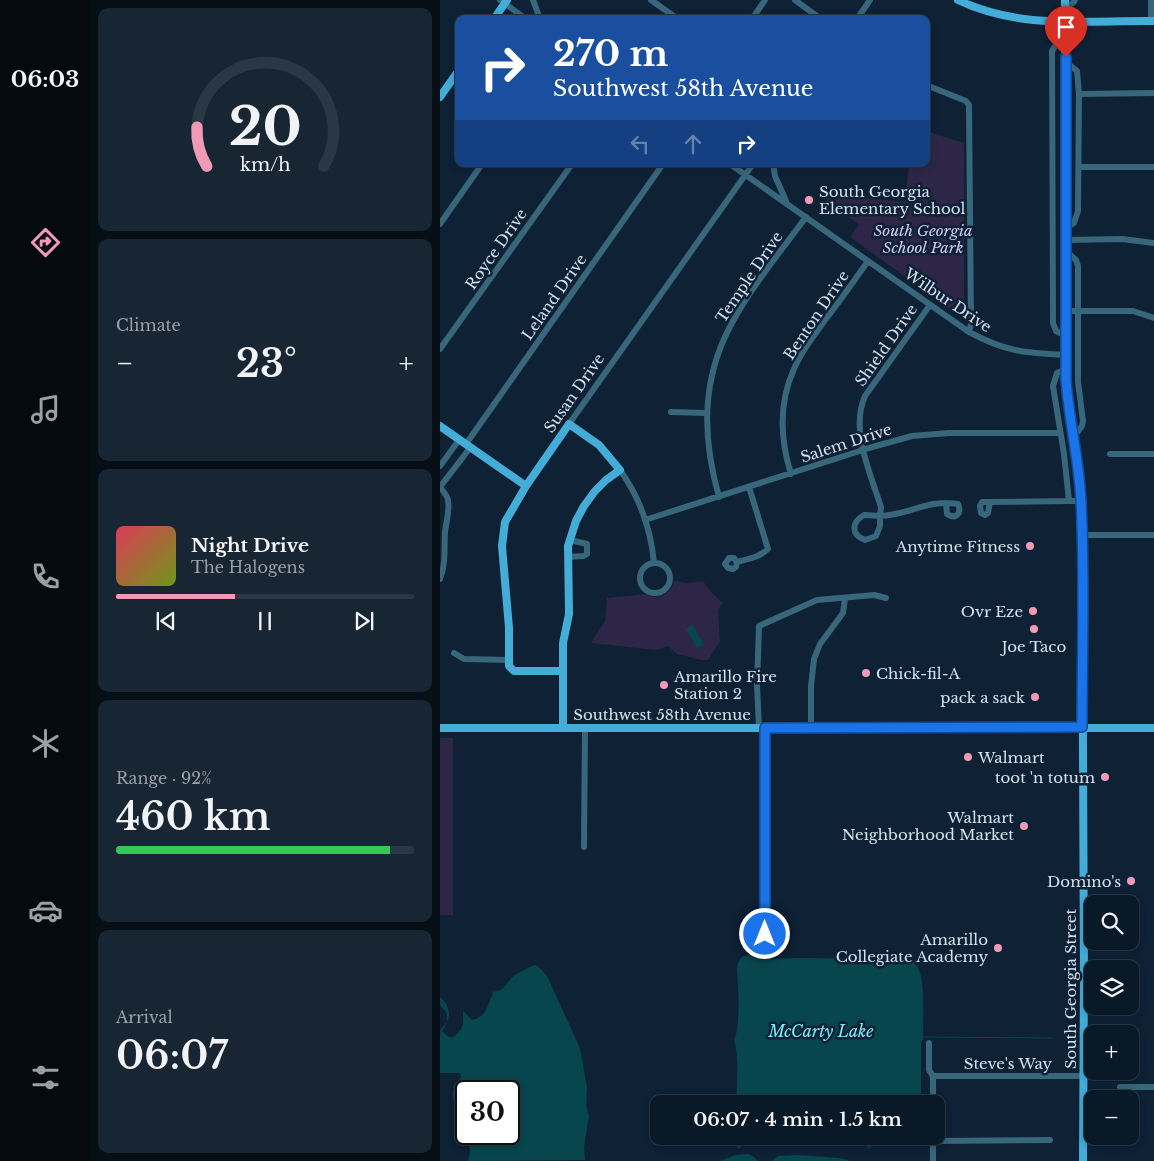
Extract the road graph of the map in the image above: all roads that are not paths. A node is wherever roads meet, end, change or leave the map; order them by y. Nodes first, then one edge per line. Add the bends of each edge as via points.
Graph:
1 (533, 0) edge
2 (651, 0) edge
3 (765, 0) edge
4 (795, 0) edge
5 (870, 0) edge
6 (958, 0) edge
7 (1075, 0) edge
8 (1152, 0) edge
9 (504, 1) edge
10 (967, 2) edge
11 (1064, 3) edge
12 (496, 15) edge
13 (521, 15) edge
14 (539, 15) edge
15 (672, 15) edge
16 (755, 15) edge
17 (816, 15) edge
18 (860, 15) edge
19 (1065, 21) junction
20 (1153, 21) edge
21 (1066, 39) junction
22 (1066, 62) junction
23 (455, 76) edge
24 (930, 87) edge
25 (1154, 93) edge
26 (1079, 94) junction
27 (440, 97) edge
28 (480, 167) edge
29 (570, 167) edge
30 (660, 167) edge
31 (734, 167) edge
32 (751, 167) edge
33 (774, 167) edge
34 (1079, 167) junction
35 (1154, 167) edge
36 (746, 175) junction
37 (786, 202) junction
38 (806, 217) junction
39 (440, 224) edge
40 (1066, 228) junction
41 (1066, 240) junction
42 (1154, 243) edge
43 (1066, 251) junction
44 (868, 261) junction
45 (930, 305) junction
46 (1078, 311) junction
47 (1066, 312) junction
48 (1154, 318) edge
49 (969, 332) junction
50 (1066, 336) junction
51 (440, 349) edge
52 (1066, 355) junction
53 (1066, 369) junction
54 (671, 412) dead end
55 (707, 413) junction
56 (569, 424) junction
57 (440, 426) edge
58 (1060, 433) junction
59 (1073, 438) junction
60 (465, 444) junction
61 (863, 450) junction
62 (1110, 454) dead end
63 (1154, 454) edge
64 (440, 466) edge
65 (620, 470) junction
66 (791, 474) junction
67 (526, 486) junction
68 (440, 487) edge
69 (749, 487) junction
70 (719, 497) junction
71 (1069, 501) junction
72 (1081, 501) junction
73 (990, 502) dead end
74 (946, 503) dead end
75 (880, 516) junction
76 (646, 520) junction
77 (1082, 535) junction
78 (1154, 535) edge
79 (570, 540) junction
80 (568, 557) junction
81 (737, 562) dead end
82 (654, 564) junction
83 (440, 580) edge
84 (845, 598) junction
85 (886, 598) dead end
86 (454, 653) dead end
87 (509, 663) junction
88 (562, 671) junction
89 (1082, 727) junction
90 (440, 728) edge
91 (563, 728) junction
92 (585, 728) junction
93 (762, 728) junction
94 (811, 728) junction
95 (1154, 728) edge
96 (584, 847) dead end
97 (765, 934) dead end
98 (929, 1043) dead end
99 (932, 1076) junction
100 (1083, 1076) junction
101 (1120, 1087) dead end
102 (1154, 1087) edge
103 (933, 1095) edge
104 (945, 1139) edge
105 (1050, 1140) dead end
106 (933, 1145) edge
107 (933, 1161) edge
108 (1083, 1161) edge

1 - 14 street
2 - 15 street
3 - 16 street
4 - 17 street
5 - 18 street
6 - 10 main road
7 - 11 street, South Georgia Street
8 - 20 street
9 - 12 main road
9 - 13 street
10 - 19 main road via 1014,18
11 - 19 main road, South Georgia Street
19 - 20 main road
19 - 21 main road, South Georgia Street
21 - 22 main road, South Georgia Street
21 - 50 street via 1058,42 1052,51 1053,323 1056,331
22 - 26 street via 1077,71
22 - 40 main road, South Georgia Street
23 - 27 main road
24 - 49 street via 966,101 970,110
25 - 26 street
26 - 34 street
28 - 39 street
29 - 51 street, Royce Drive
30 - 60 street, Leland Drive
31 - 36 street, Wilbur Drive
32 - 36 street, Susan Drive
33 - 37 street
34 - 35 street
34 - 40 street via 1078,211 1074,223
36 - 37 street, Wilbur Drive
36 - 56 street, Susan Drive
37 - 38 street, Wilbur Drive
38 - 44 street, Wilbur Drive
38 - 55 street, Temple Drive via 732,323 716,361
40 - 41 main road, South Georgia Street
41 - 42 street
41 - 43 main road, South Georgia Street
43 - 46 street via 1078,266
43 - 47 main road, South Georgia Street
44 - 45 street, Wilbur Drive
44 - 66 street, Benton Drive via 802,353 788,383 782,432
45 - 49 street, Wilbur Drive
45 - 61 street, Shield Drive via 865,396 858,421
46 - 47 street
46 - 48 street via 1133,312
46 - 59 street via 1078,382 1083,421
47 - 50 main road, South Georgia Street
49 - 52 street, Wilbur Drive via 1008,350
50 - 52 main road, South Georgia Street
52 - 53 main road, South Georgia Street
53 - 58 street via 1057,373 1054,386
53 - 59 main road, South Georgia Street
54 - 55 street
55 - 70 street, Temple Drive via 708,453
56 - 65 main road via 598,445
56 - 67 main road, Susan Drive
57 - 60 main road
58 - 61 street, Salem Drive via 930,434
58 - 71 street
59 - 72 main road, South Georgia Street
60 - 64 street, Leland Drive
60 - 67 main road
60 - 68 street
61 - 66 street, Salem Drive
61 - 75 street, Shield Drive via 881,507
62 - 63 street
65 - 76 street
65 - 79 main road via 595,491 584,506
66 - 69 street, Salem Drive
67 - 87 main road, Susan Drive via 506,522 502,546
68 - 83 street via 448,501 445,562
69 - 70 street, Salem Drive
69 - 81 street via 768,549 763,554
70 - 76 street, Salem Drive
71 - 72 street
71 - 73 street
72 - 77 main road, South Georgia Street
74 - 75 street via 933,503 891,516
75 - 75 street via 864,515 857,519 855,533 866,540 876,536
76 - 82 street
77 - 78 street
77 - 89 main road, South Georgia Street
79 - 80 main road
79 - 80 street via 587,544 588,548 583,556
80 - 88 main road via 569,614
82 - 82 street via 660,564 669,573 670,583 659,593 647,591 640,580 648,565
84 - 85 street
84 - 93 street via 816,600 759,626 757,685
84 - 94 street via 843,613 820,644 814,659
86 - 87 street via 464,659
87 - 88 main road via 514,671
88 - 91 main road
89 - 94 main road, Southwest 58th Avenue
89 - 95 main road, Southwest 58th Avenue
89 - 100 main road, South Georgia Street
90 - 91 main road, Southwest 58th Avenue
91 - 92 main road, Southwest 58th Avenue
92 - 93 main road, Southwest 58th Avenue
92 - 96 street
93 - 94 main road, Southwest 58th Avenue
93 - 97 street
98 - 99 street
99 - 100 street, Steve's Way
99 - 103 street
100 - 108 main road, South Georgia Street
101 - 102 street
104 - 105 street
106 - 107 street

